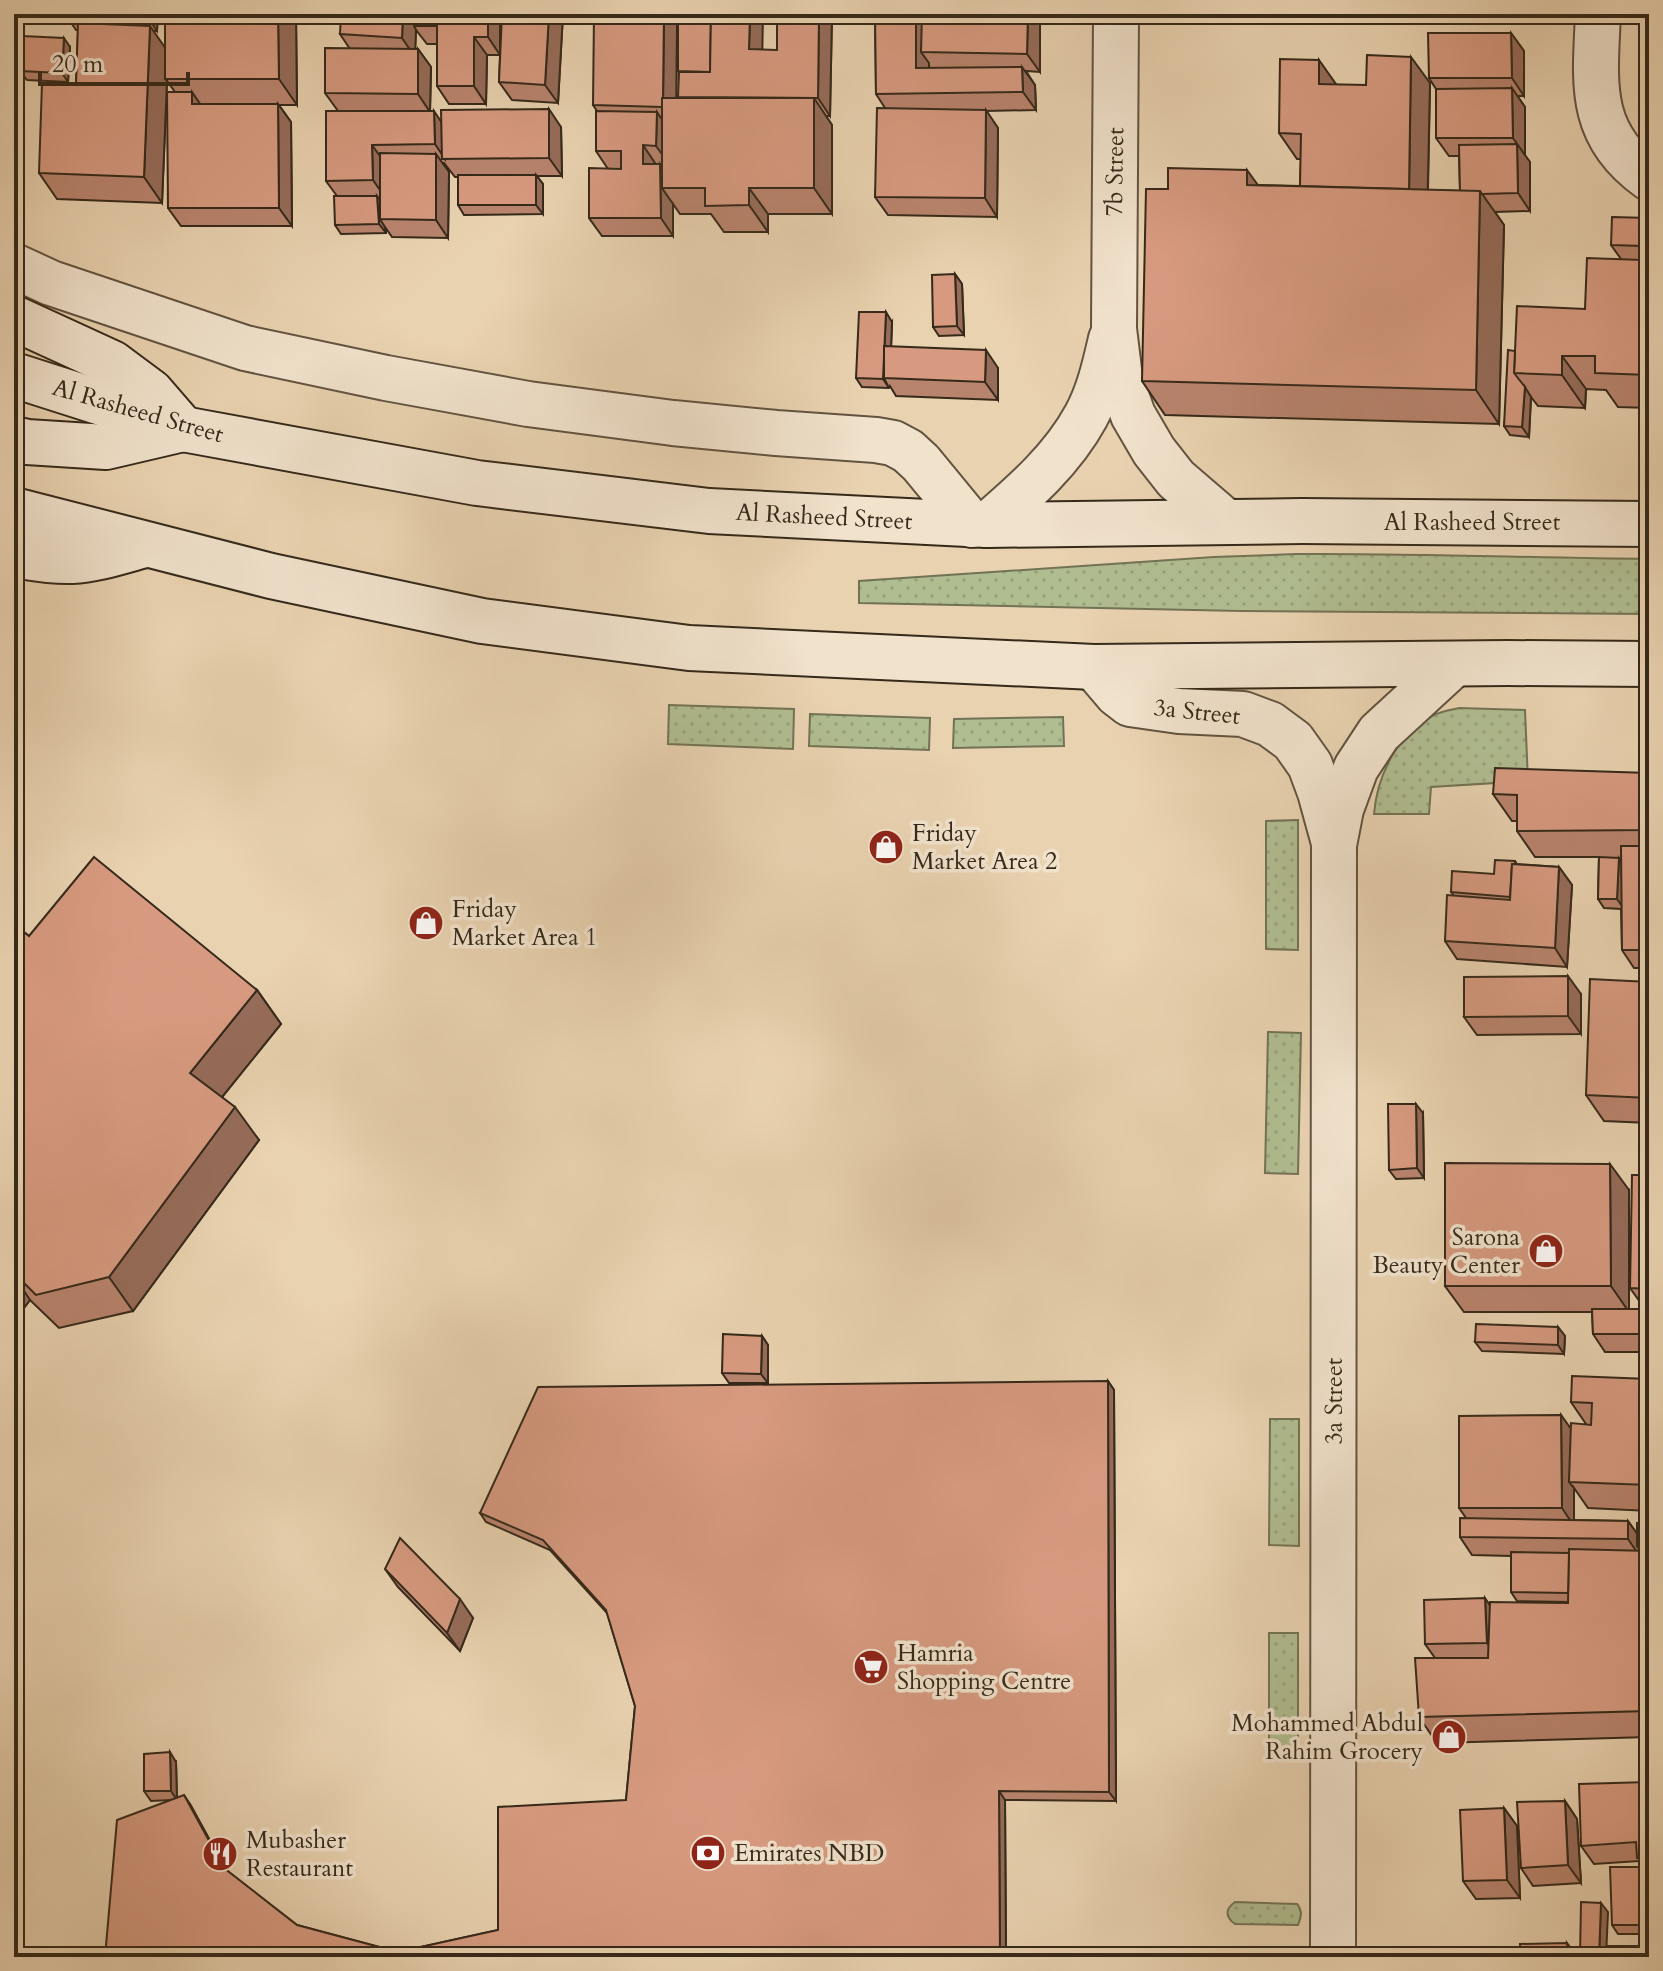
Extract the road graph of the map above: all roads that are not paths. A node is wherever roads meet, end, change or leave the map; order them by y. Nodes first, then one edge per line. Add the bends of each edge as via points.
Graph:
1 (1116, 14) edge
2 (1598, 14) edge
3 (1640, 172) edge
4 (14, 266) edge
5 (14, 318) edge
6 (1114, 329) junction
7 (14, 375) edge
8 (183, 429) junction
9 (14, 439) edge
10 (14, 510) edge
11 (1226, 522) junction
12 (1649, 524) edge
13 (980, 525) junction
14 (147, 545) junction
15 (14, 555) edge
16 (1454, 664) junction
17 (1649, 664) edge
18 (1094, 667) junction
19 (1334, 845) junction
20 (1333, 1957) edge

1 - 6 main road, 7b Street
2 - 3 main road via 1597,103 1609,137
4 - 13 main road via 245,348 386,378 658,421 893,443 921,463
5 - 8 main road via 112,363 151,392
6 - 11 main road, 7b Street via 1120,378 1133,415 1176,479
6 - 13 main road, 7b Street via 1087,415 1062,453 1032,486
7 - 8 main road, Al Rasheed Street
8 - 9 main road via 106,447
8 - 13 main road, Al Rasheed Street via 477,483 709,511
10 - 14 main road
11 - 12 main road, Al Rasheed Street
11 - 13 main road, Al Rasheed Street
14 - 15 main road via 73,561
14 - 18 main road via 482,621 689,648
16 - 17 main road
16 - 18 main road
16 - 19 main road, 3a Street via 1379,733 1356,768
18 - 19 main road, 3a Street via 1130,704 1243,714 1270,724 1293,741 1310,765
19 - 20 main road, 3a Street

